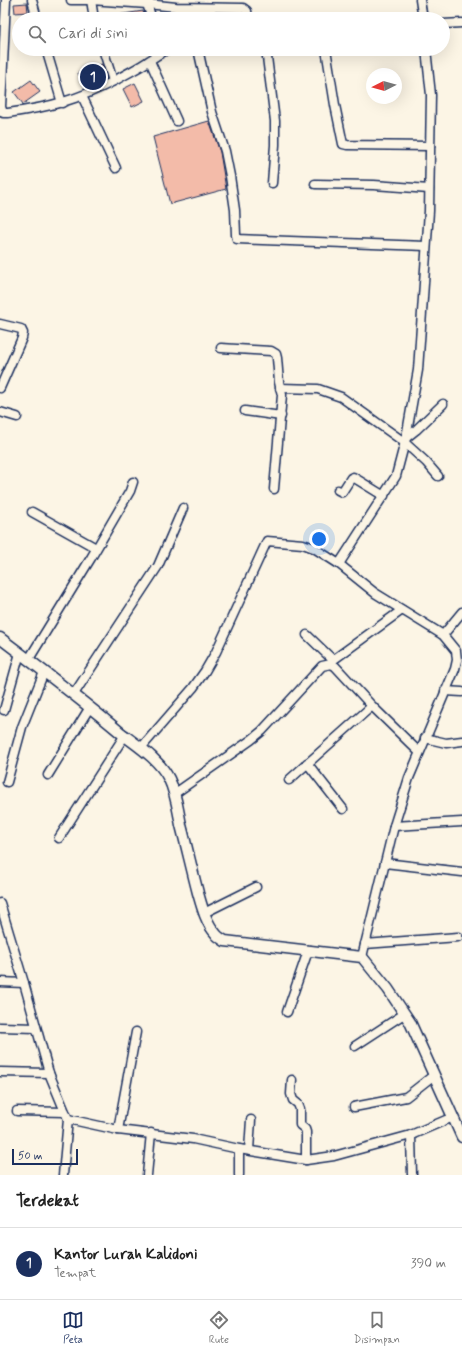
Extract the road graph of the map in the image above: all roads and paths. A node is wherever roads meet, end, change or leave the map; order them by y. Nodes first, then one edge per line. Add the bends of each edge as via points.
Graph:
1 (6, 0) edge
2 (32, 0) edge
3 (71, 0) edge
4 (91, 0) edge
5 (420, 0) edge
6 (147, 2) edge
7 (36, 12) edge
8 (93, 12) edge
9 (150, 12) edge
10 (246, 12) edge
11 (422, 12) edge
12 (462, 23) edge
13 (450, 24) edge
14 (48, 56) edge
15 (105, 56) edge
16 (157, 56) edge
17 (200, 56) edge
18 (267, 56) edge
19 (327, 56) edge
20 (427, 56) edge
21 (150, 61) junction
22 (113, 81) junction
23 (82, 96) junction
24 (62, 103) junction
25 (177, 121) dead end
26 (430, 146) junction
27 (116, 168) dead end
28 (272, 183) dead end
29 (315, 184) dead end
30 (429, 189) junction
31 (426, 246) junction
32 (0, 324) edge
33 (221, 348) dead end
34 (0, 388) edge
35 (280, 388) junction
36 (443, 404) dead end
37 (245, 411) dead end
38 (0, 412) edge
39 (281, 416) junction
40 (17, 417) dead end
41 (405, 440) junction
42 (438, 476) dead end
43 (133, 482) dead end
44 (274, 489) dead end
45 (338, 490) dead end
46 (384, 496) junction
47 (183, 508) dead end
48 (32, 512) dead end
49 (96, 548) junction
50 (339, 564) junction
51 (402, 610) junction
52 (462, 612) edge
53 (307, 635) dead end
54 (443, 635) junction
55 (0, 638) edge
56 (459, 651) edge
57 (20, 653) junction
58 (29, 659) junction
59 (332, 662) junction
60 (44, 672) junction
61 (445, 691) junction
62 (462, 692) edge
63 (74, 694) junction
64 (372, 706) junction
65 (90, 707) junction
66 (4, 710) dead end
67 (125, 736) junction
68 (425, 738) junction
69 (462, 741) edge
70 (141, 748) junction
71 (419, 752) junction
72 (308, 764) junction
73 (48, 776) dead end
74 (289, 780) dead end
75 (7, 782) dead end
76 (174, 794) junction
77 (343, 809) dead end
78 (462, 822) edge
79 (394, 826) junction
80 (59, 838) dead end
81 (385, 863) junction
82 (462, 872) edge
83 (256, 887) dead end
84 (0, 904) edge
85 (204, 913) junction
86 (458, 936) dead end
87 (365, 944) junction
88 (308, 951) junction
89 (362, 957) junction
90 (0, 982) edge
91 (24, 983) junction
92 (287, 1012) dead end
93 (404, 1014) junction
94 (0, 1027) edge
95 (36, 1028) junction
96 (136, 1032) dead end
97 (355, 1046) dead end
98 (0, 1072) edge
99 (49, 1073) junction
100 (434, 1075) junction
101 (292, 1080) dead end
102 (354, 1107) dead end
103 (17, 1111) dead end
104 (66, 1116) junction
105 (453, 1117) junction
106 (252, 1120) dead end
107 (118, 1130) junction
108 (151, 1133) junction
109 (411, 1135) junction
110 (462, 1137) edge
111 (239, 1149) junction
112 (249, 1150) junction
113 (306, 1160) junction
114 (62, 1175) edge
115 (147, 1175) edge
116 (239, 1175) edge
117 (412, 1175) edge

1 - 24 street via 1,107 3,113
2 - 7 street
3 - 4 street
4 - 6 street
4 - 8 street
5 - 11 street
6 - 9 street
6 - 10 street via 176,7 243,8
12 - 13 street
14 - 24 street
15 - 22 street
16 - 21 street
17 - 31 street via 212,112 225,151 237,239
18 - 28 street via 275,122
19 - 26 street via 343,144
20 - 26 street via 431,96
21 - 22 street
21 - 25 street
22 - 23 street
23 - 24 street
23 - 27 street
26 - 30 street
29 - 30 street
30 - 31 street
31 - 41 street via 418,370
32 - 34 street via 21,329 23,333
33 - 35 street via 276,354
35 - 39 street
35 - 41 street via 318,389 341,398
36 - 41 street
37 - 39 street
38 - 40 street
39 - 44 street
41 - 42 street
41 - 46 street via 396,476
43 - 49 street
45 - 46 street via 342,492 353,477
46 - 50 street
47 - 63 street via 158,566
48 - 49 street
49 - 58 street
50 - 51 street via 375,593
50 - 70 street via 303,544 267,541 205,671
51 - 54 street
51 - 59 street
52 - 54 street
53 - 59 street
54 - 56 street
55 - 57 street
56 - 61 street via 455,669
57 - 58 street
57 - 66 street
58 - 60 street
59 - 64 street
59 - 76 street via 322,666 262,731
60 - 63 street
60 - 75 street via 22,727
61 - 62 street
61 - 68 street
63 - 65 street
64 - 71 street
64 - 72 street
65 - 67 street
65 - 73 street
67 - 70 street
67 - 80 street
68 - 69 street via 446,743
68 - 71 street
70 - 76 street via 163,768
71 - 79 street
72 - 74 street
72 - 77 street
76 - 85 street
78 - 79 street
79 - 81 street
81 - 82 street
81 - 87 street
83 - 85 street
84 - 91 street
85 - 88 street via 210,928 225,941
86 - 87 street
87 - 89 street
88 - 89 street
88 - 92 street
89 - 93 street
90 - 91 street
91 - 95 street
93 - 97 street
93 - 100 street
94 - 95 street
95 - 99 street
96 - 107 street
98 - 99 street
99 - 104 street
100 - 102 street via 406,1097
100 - 105 street
101 - 113 street via 291,1094 300,1109 300,1126 305,1128 306,1132
103 - 104 street
104 - 107 street
104 - 114 street
105 - 109 street
105 - 110 street
106 - 112 street
107 - 108 street
108 - 111 street
108 - 115 street
109 - 113 street via 334,1156
109 - 117 street
111 - 112 street
111 - 116 street
112 - 113 street

